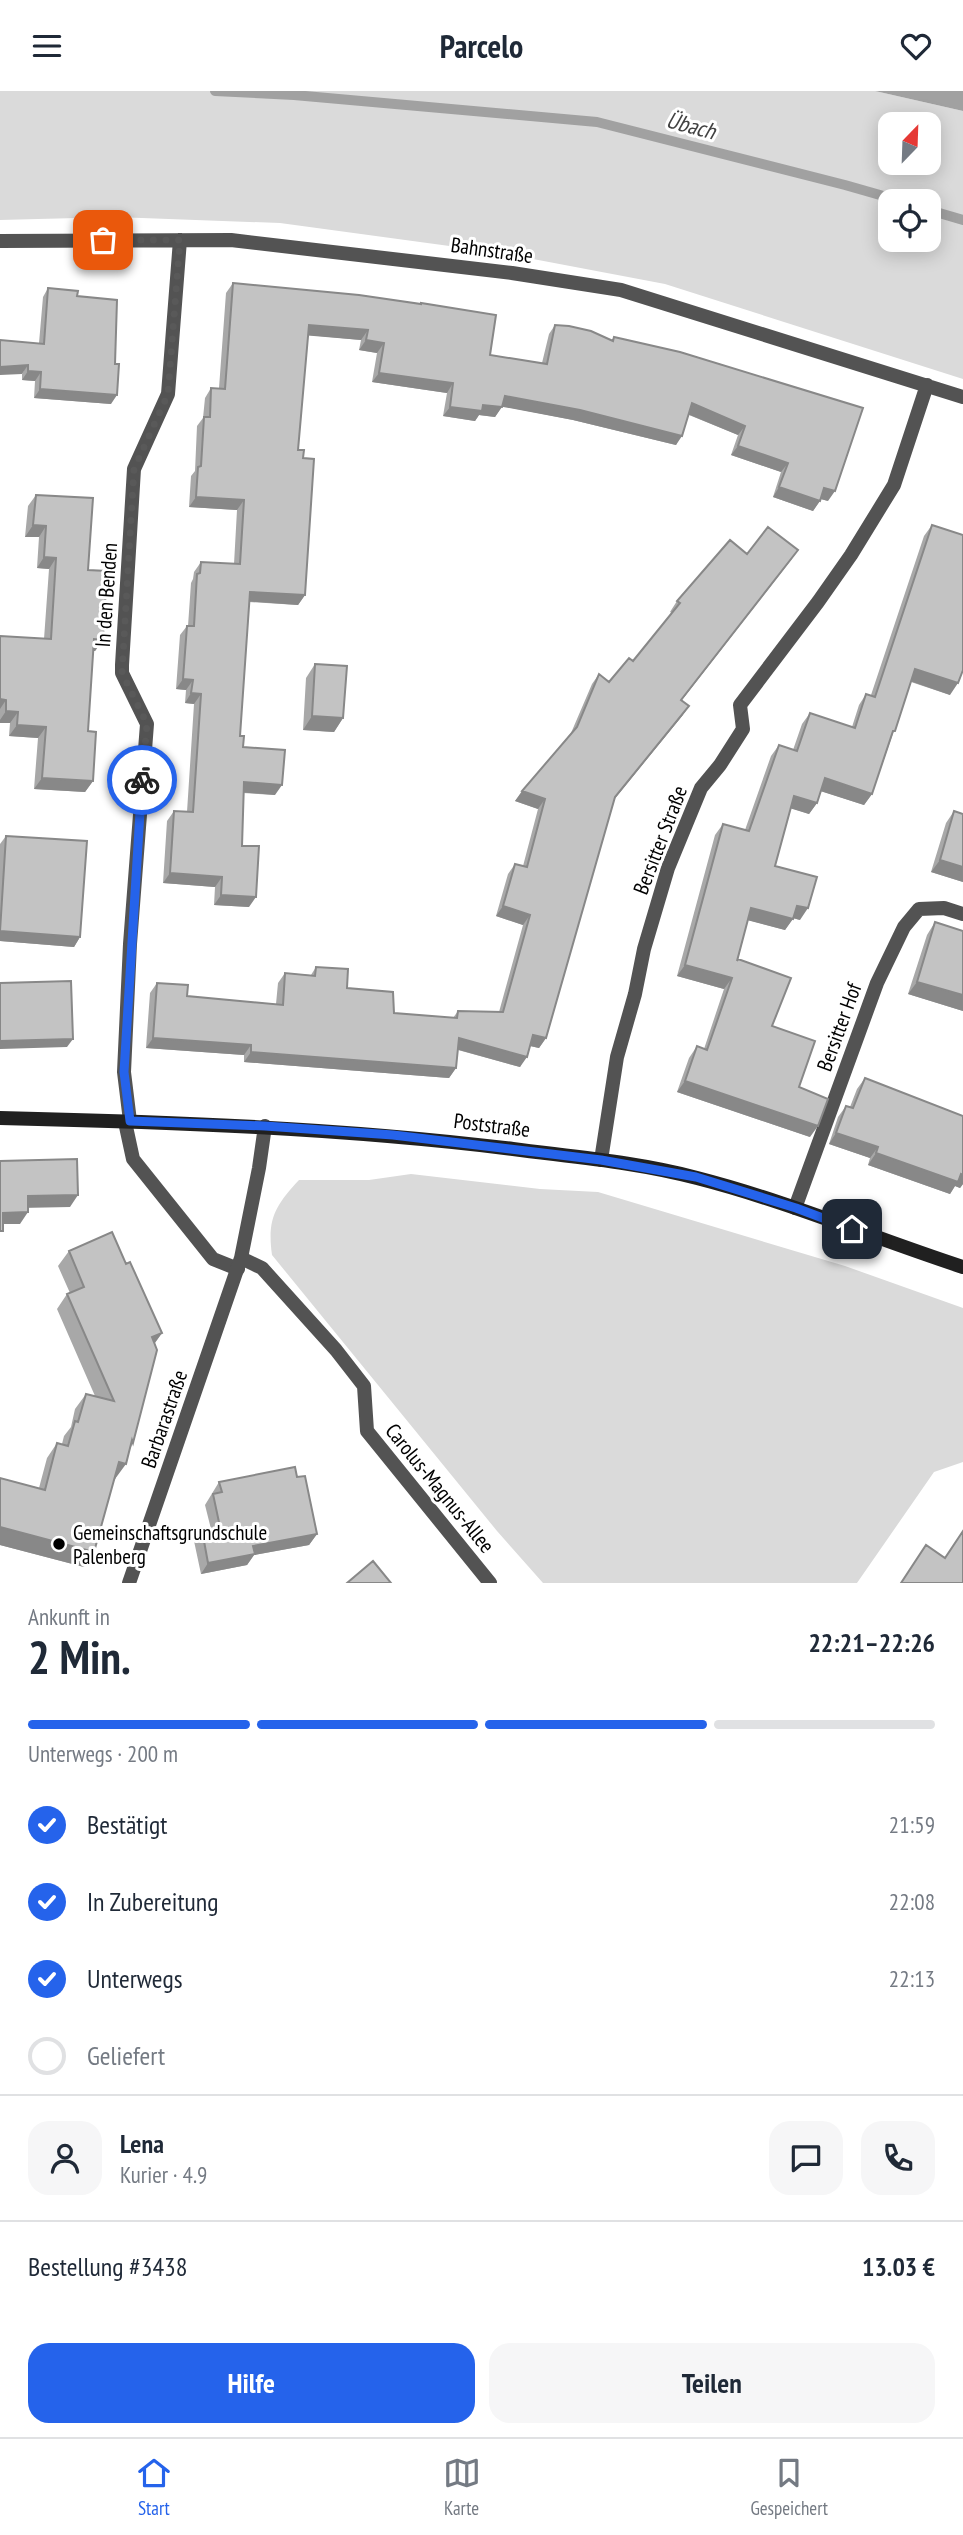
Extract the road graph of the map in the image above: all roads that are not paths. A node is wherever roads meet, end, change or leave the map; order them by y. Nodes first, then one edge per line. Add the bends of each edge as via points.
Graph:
1 (180, 240) junction
2 (0, 241) edge
3 (927, 385) junction
4 (963, 397) edge
5 (963, 913) edge
6 (0, 1118) edge
7 (128, 1121) junction
8 (265, 1126) junction
9 (601, 1160) junction
10 (796, 1208) junction
11 (240, 1263) junction
12 (963, 1267) edge
13 (129, 1583) edge
14 (490, 1583) edge

1 - 2 street, Bahnstraße
1 - 3 street, Bahnstraße via 231,240 621,290
1 - 7 street, In den Benden via 168,394 134,469 122,665 147,724 130,944 124,1072
3 - 4 street, Bahnstraße
3 - 9 street, Bersitter Straße via 894,485 851,555 740,705 743,729 701,788 668,868 644,949 617,1057
5 - 10 street, Bersitter Hof via 919,909 904,927 877,983
6 - 7 main road, Poststraße
7 - 8 main road, Poststraße
7 - 11 street via 133,1159 214,1259
8 - 9 main road, Poststraße via 393,1135
8 - 11 street, Barbarastraße
9 - 10 main road, Poststraße via 696,1177
10 - 12 main road, Poststraße
11 - 13 street, Barbarastraße
11 - 14 street, Carolus-Magnus-Allee via 262,1268 365,1386 367,1431

